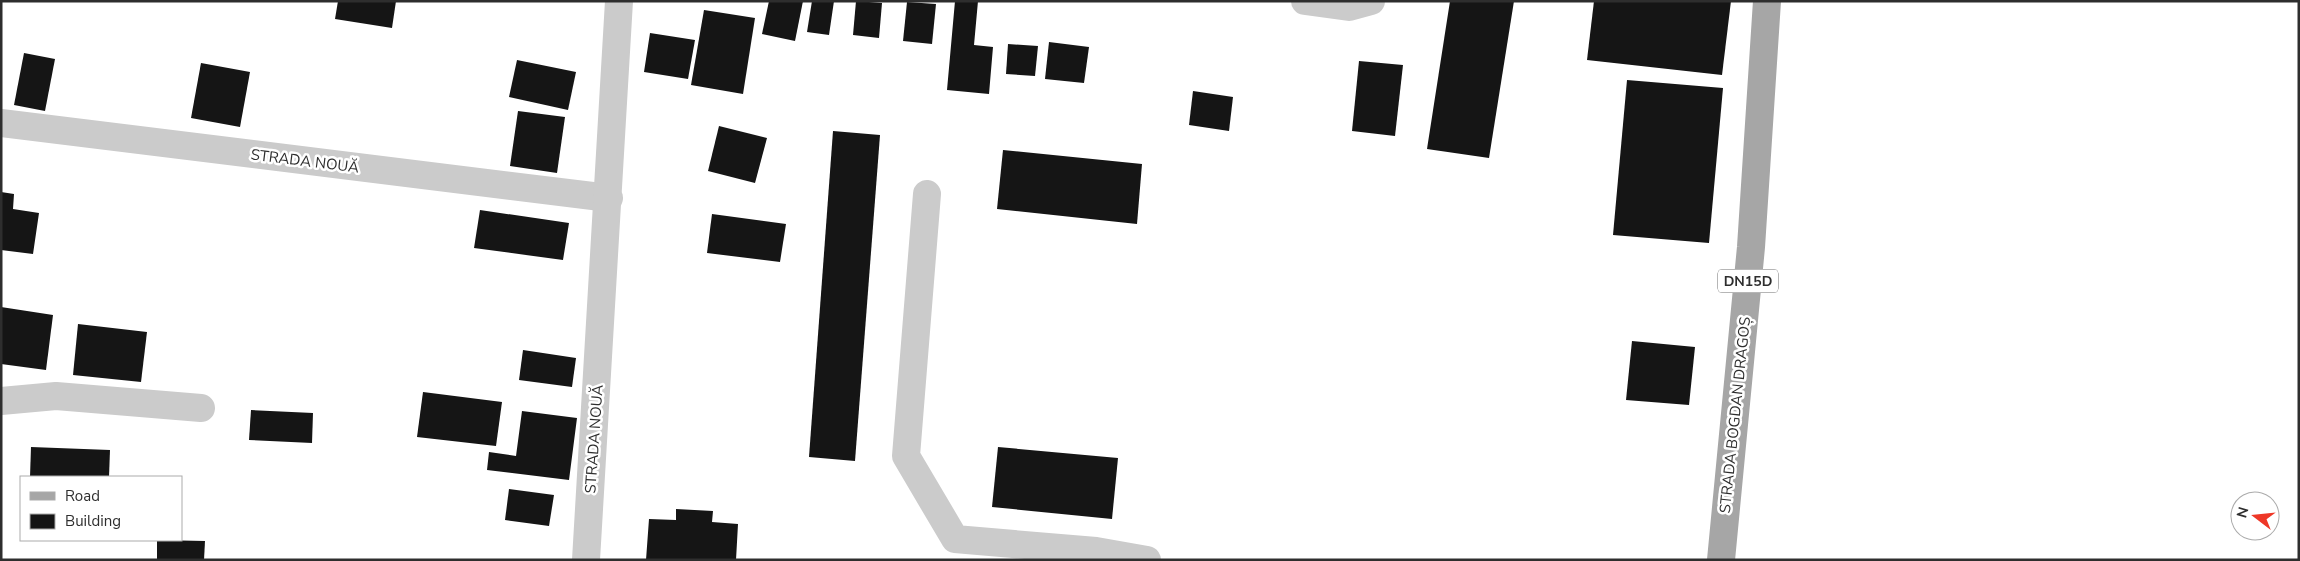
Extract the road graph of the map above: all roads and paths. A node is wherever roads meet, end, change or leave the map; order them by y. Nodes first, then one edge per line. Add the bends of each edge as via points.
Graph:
1 (620, 1) edge
2 (1305, 1) edge
3 (1371, 1) edge
4 (1767, 1) edge
5 (1, 123) edge
6 (927, 194) dead end
7 (609, 198) junction
8 (1, 401) edge
9 (200, 408) dead end
10 (586, 560) edge
11 (1147, 560) edge
12 (1721, 560) edge

1 - 7 street, STRADA NOUĂ
2 - 3 street via 1349,7
4 - 12 main road, STRADA BOGDAN DRAGOȘ / DN15D via 1751,247
5 - 7 street, STRADA NOUĂ
6 - 11 street via 906,456 955,539 1096,551
7 - 10 street, STRADA NOUĂ
8 - 9 street via 56,396

